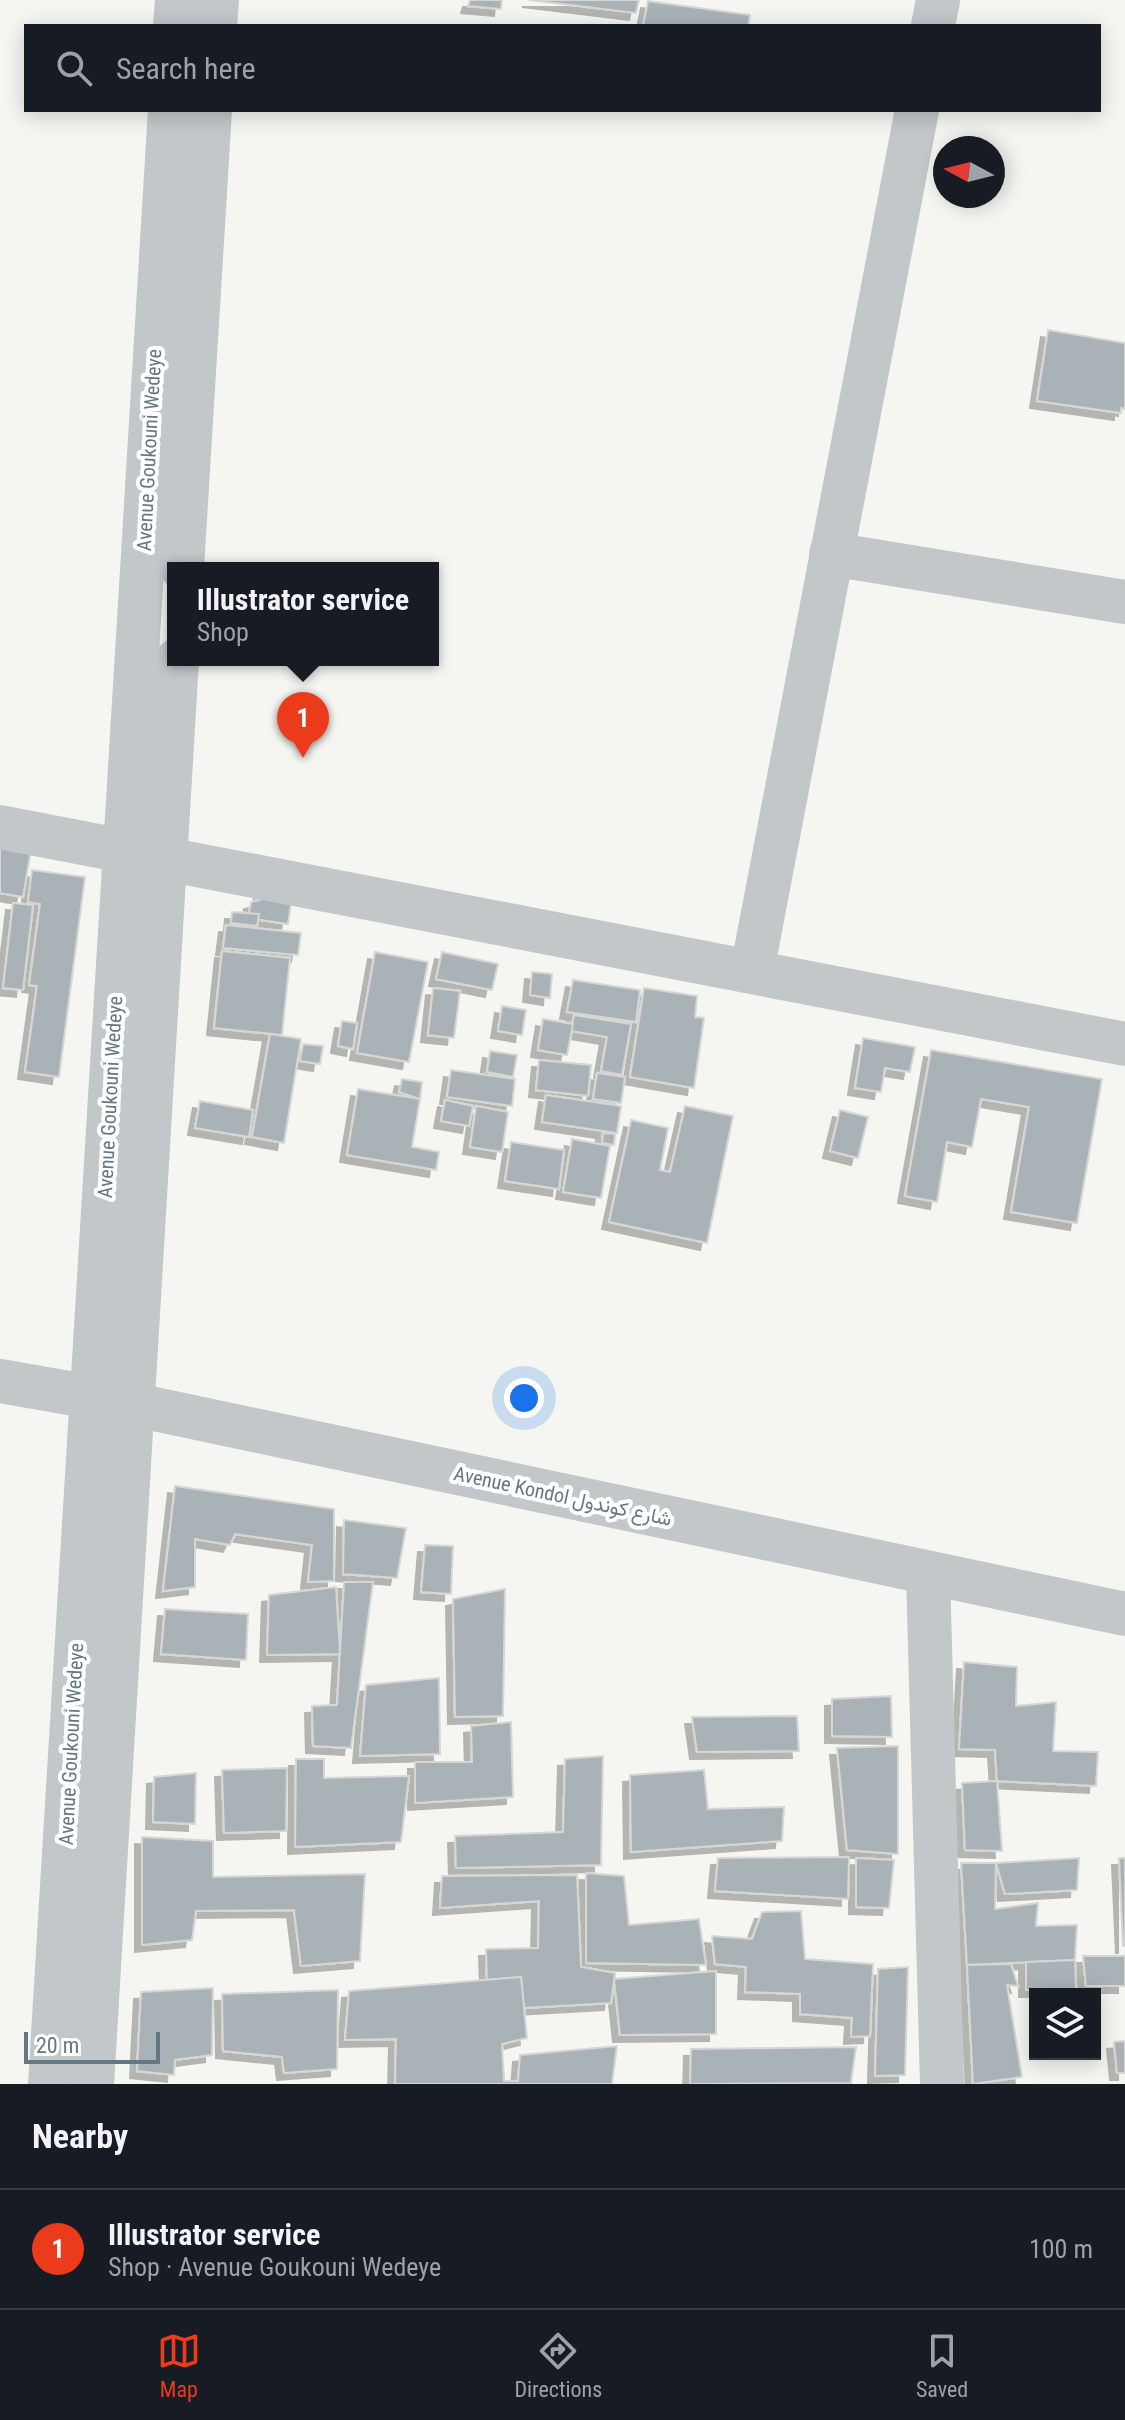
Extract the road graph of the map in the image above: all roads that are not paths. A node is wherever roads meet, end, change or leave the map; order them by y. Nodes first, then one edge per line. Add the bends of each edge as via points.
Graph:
1 (177, 0) edge
2 (217, 0) edge
3 (938, 0) edge
4 (175, 24) edge
5 (215, 24) edge
6 (933, 24) edge
7 (170, 112) edge
8 (210, 112) edge
9 (917, 112) edge
10 (831, 554) junction
11 (182, 562) edge
12 (1125, 602) edge
13 (176, 666) edge
14 (0, 827) edge
15 (145, 855) junction
16 (752, 971) junction
17 (1125, 1044) edge
18 (0, 1381) edge
19 (111, 1401) junction
20 (928, 1573) junction
21 (1125, 1614) edge
22 (50, 2084) edge
23 (92, 2084) edge
24 (942, 2084) edge

1 - 4 street
2 - 5 street
3 - 6 street
7 - 15 street, Avenue Goukouni Wedeye
8 - 11 street, Avenue Goukouni Wedeye
9 - 10 street
10 - 12 street
10 - 16 street
13 - 15 street, Avenue Goukouni Wedeye
14 - 15 street
15 - 16 street
15 - 19 street, Avenue Goukouni Wedeye
16 - 17 street
18 - 19 street, Avenue Kondol شارع كوندول
19 - 20 street, Avenue Kondol شارع كوندول
19 - 22 street, Avenue Goukouni Wedeye
19 - 23 street, Avenue Goukouni Wedeye
20 - 21 street, Avenue Kondol شارع كوندول
20 - 24 street

